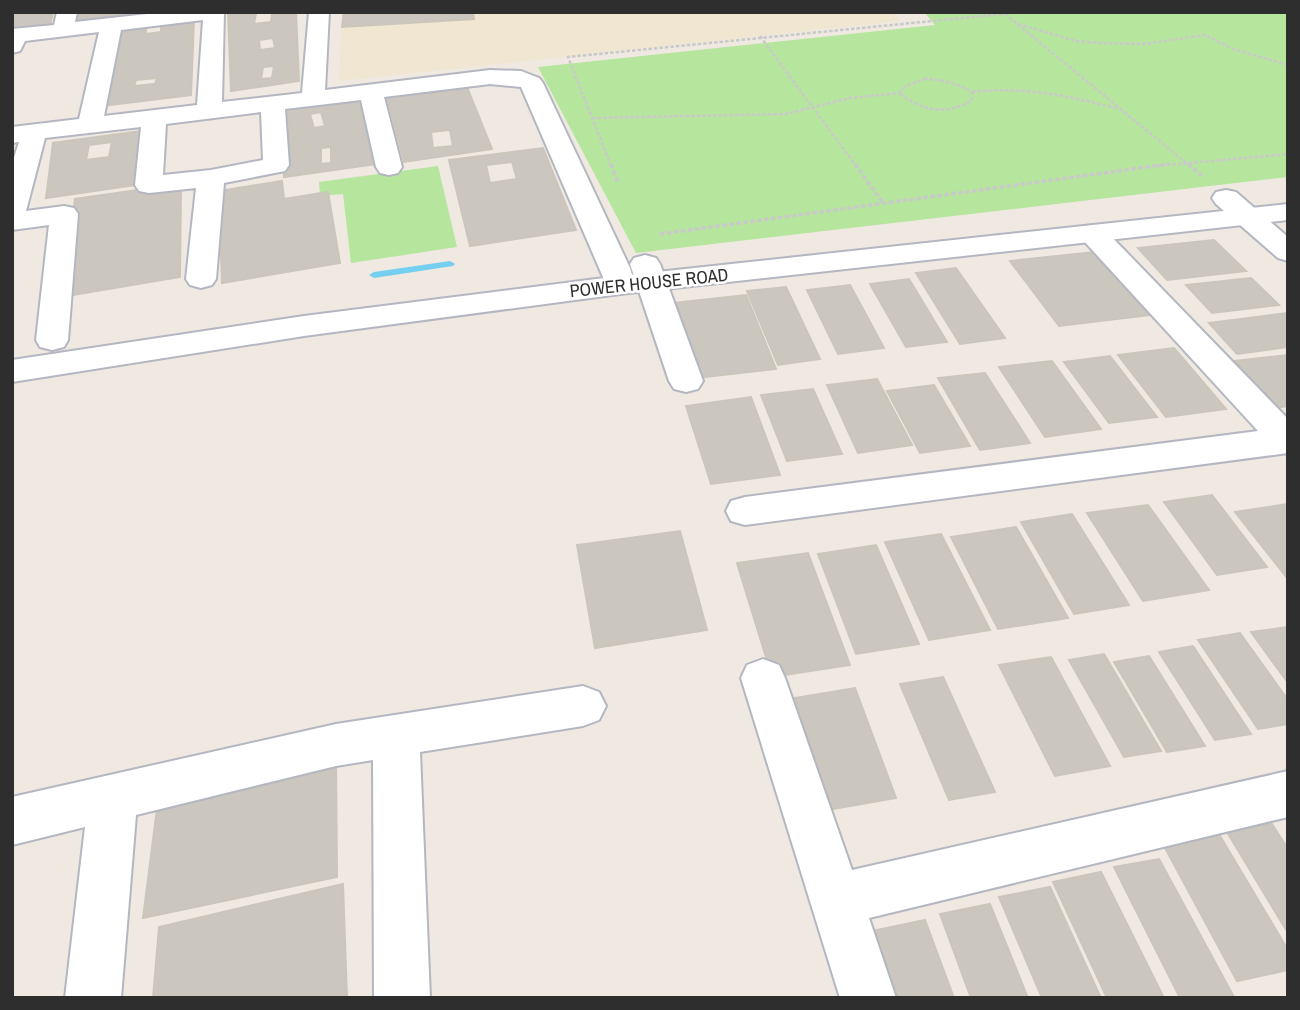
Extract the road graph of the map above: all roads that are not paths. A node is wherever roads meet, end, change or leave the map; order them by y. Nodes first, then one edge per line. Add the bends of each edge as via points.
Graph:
1 (319, 12) edge
2 (214, 13) edge
3 (65, 21) edge
4 (111, 25) junction
5 (12, 46) edge
6 (371, 93) junction
7 (313, 100) junction
8 (273, 105) junction
9 (209, 113) junction
10 (154, 119) junction
11 (90, 127) junction
12 (23, 134) edge
13 (389, 167) dead end
14 (211, 178) junction
15 (1288, 191) edge
16 (1237, 207) junction
17 (12, 211) edge
18 (1288, 212) edge
19 (12, 222) edge
20 (1093, 234) junction
21 (1288, 252) edge
22 (637, 267) junction
23 (201, 279) dead end
24 (52, 340) junction
25 (12, 346) edge
26 (12, 371) edge
27 (686, 381) dead end
28 (1288, 440) edge
29 (745, 511) dead end
30 (763, 678) dead end
31 (583, 706) dead end
32 (396, 736) junction
33 (1288, 794) edge
34 (113, 798) junction
35 (12, 821) edge
36 (836, 900) junction
37 (93, 998) edge
38 (402, 998) edge
39 (868, 998) edge

1 - 7 street
2 - 4 street
2 - 9 street
3 - 4 street
3 - 5 street via 16,35
4 - 11 street
6 - 7 street
6 - 13 street
6 - 22 street via 490,77 531,83
7 - 8 street
8 - 9 street
8 - 14 street via 276,165
9 - 10 street
10 - 11 street
10 - 14 street via 149,186
11 - 12 street
12 - 17 street
14 - 23 street
15 - 16 street, POWER HOUSE ROAD
16 - 18 street, POWER HOUSE ROAD
16 - 20 street, POWER HOUSE ROAD
16 - 21 street
16 - 22 street, POWER HOUSE ROAD
19 - 24 street via 64,214
20 - 22 street, POWER HOUSE ROAD
20 - 28 street
22 - 24 street, POWER HOUSE ROAD via 308,302
22 - 26 street, POWER HOUSE ROAD via 304,326
22 - 27 street
24 - 25 street, POWER HOUSE ROAD
28 - 29 street
30 - 36 street
31 - 32 street
32 - 34 street via 335,745
32 - 38 street
33 - 36 street
34 - 35 street
34 - 37 street
36 - 39 street

